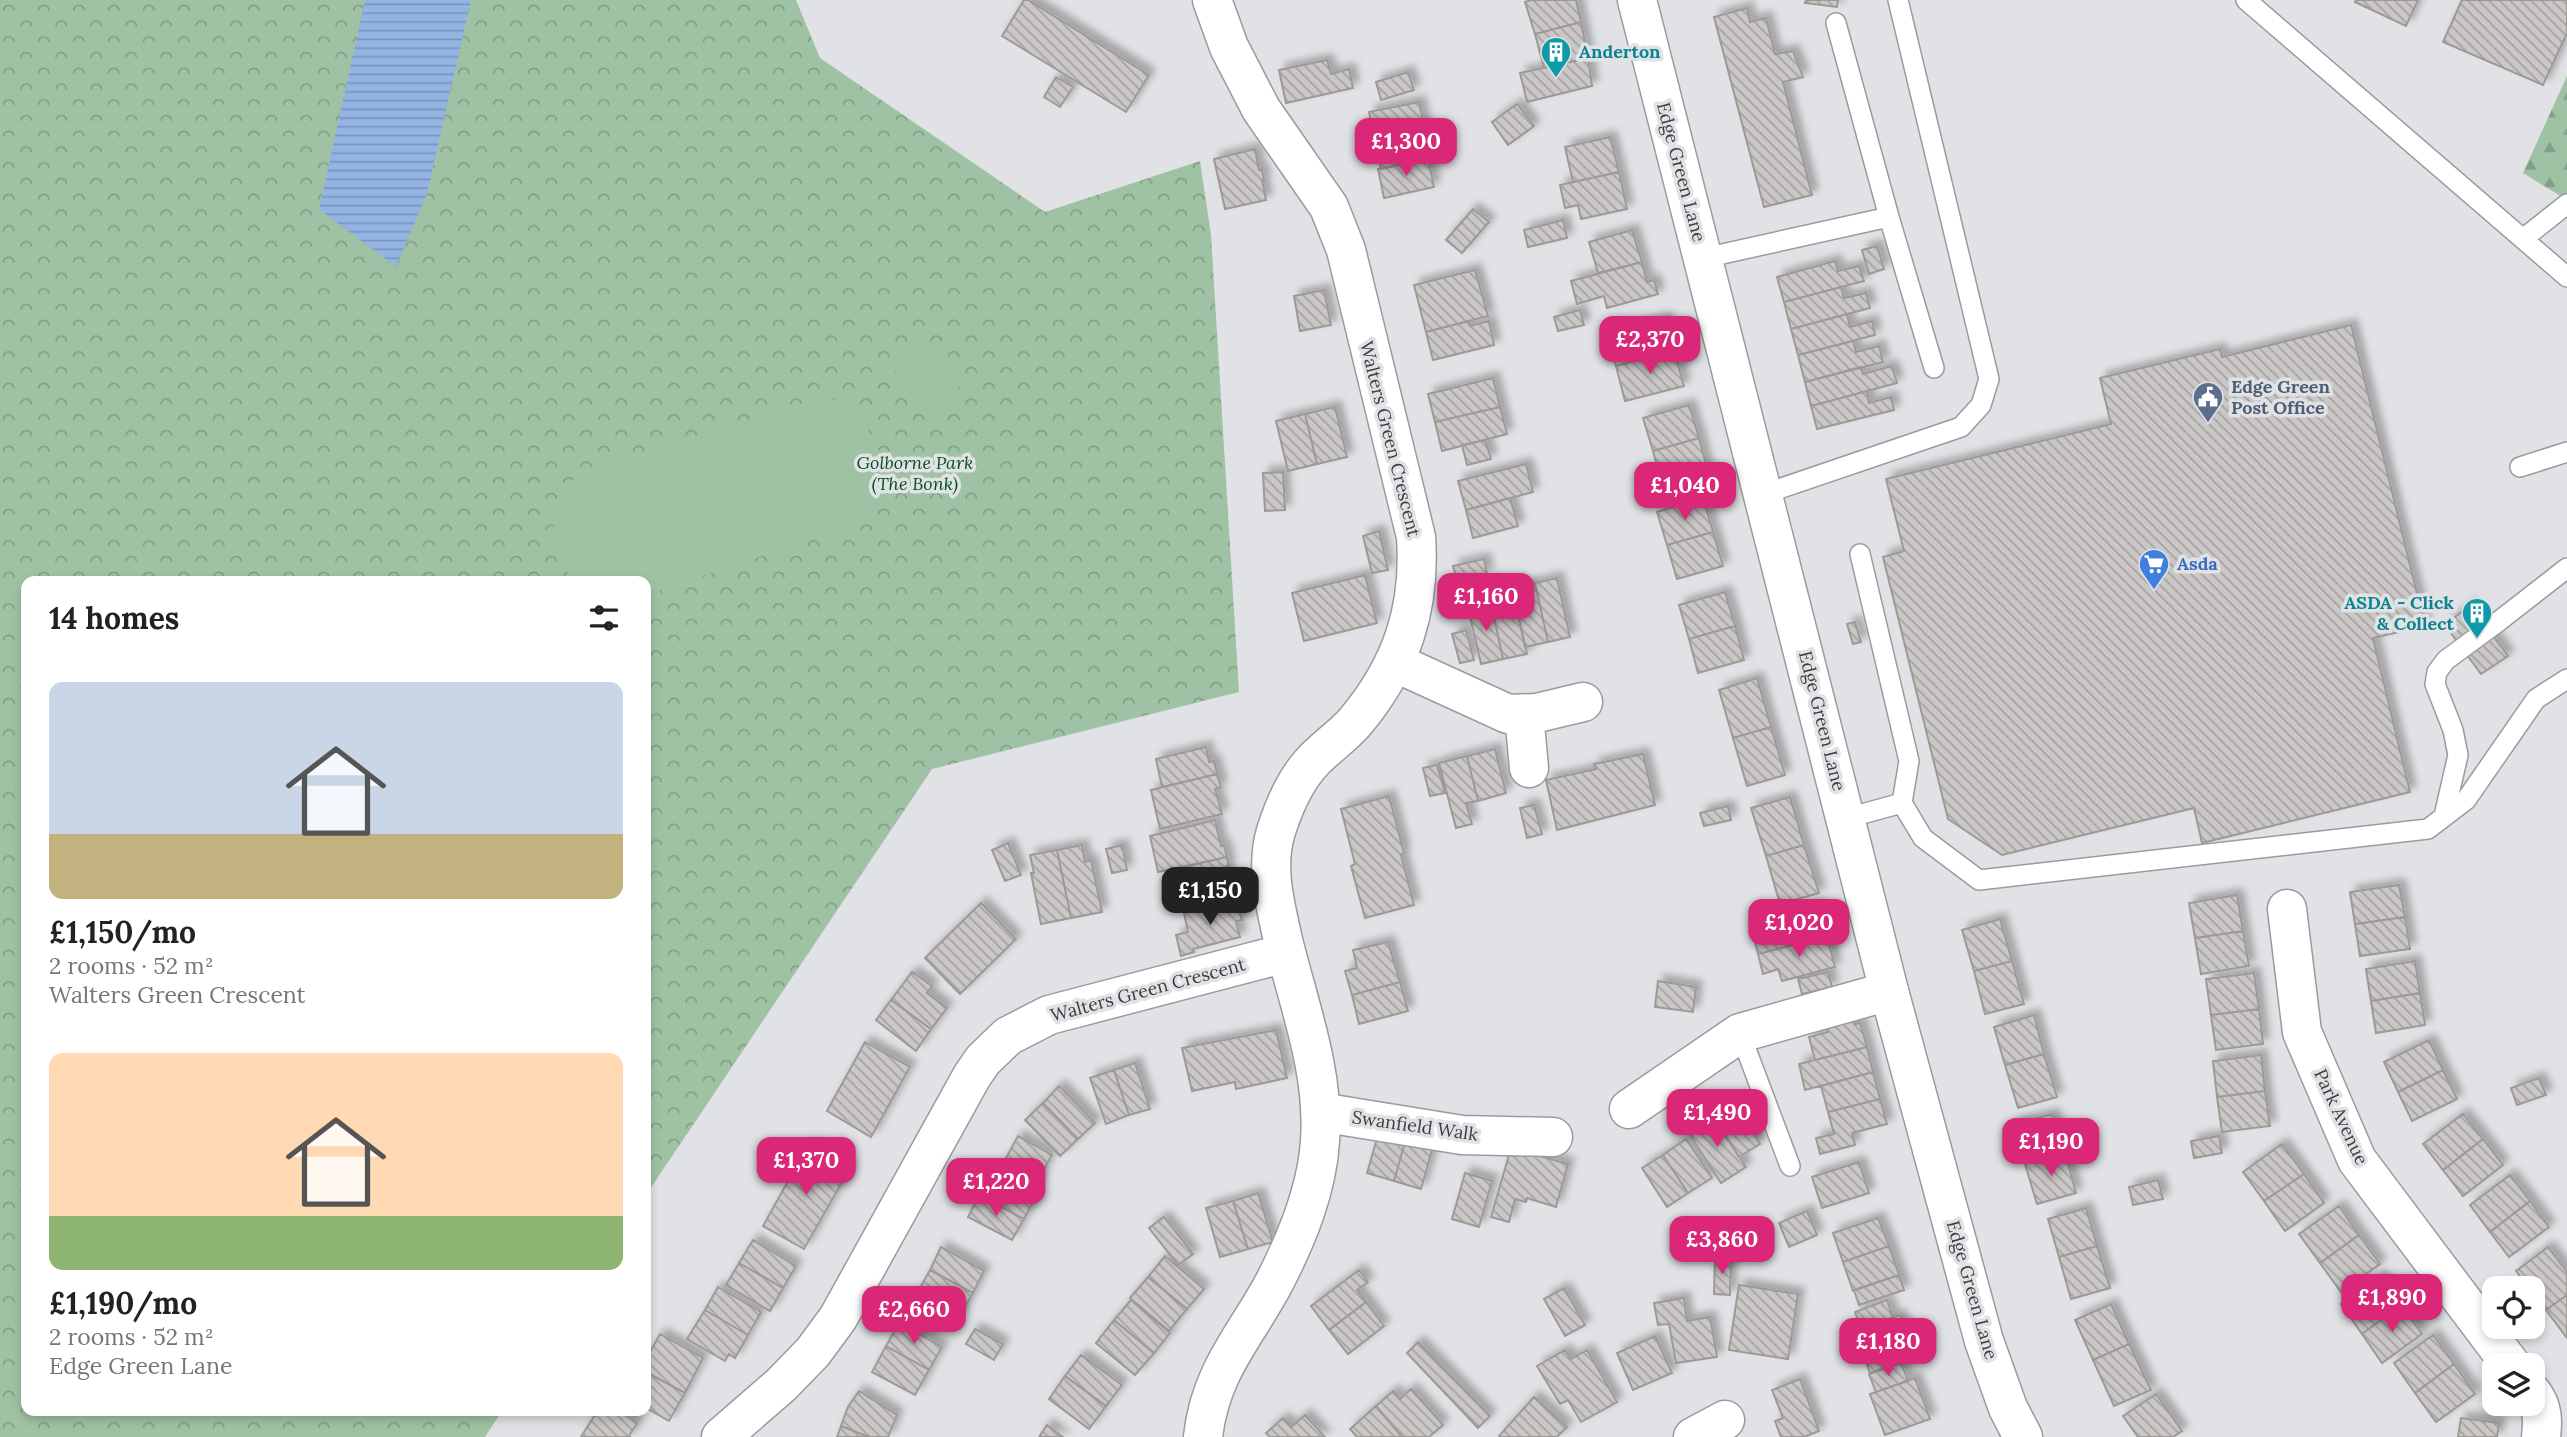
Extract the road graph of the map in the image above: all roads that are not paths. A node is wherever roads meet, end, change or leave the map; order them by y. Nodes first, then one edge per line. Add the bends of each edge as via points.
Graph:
1 (1212, 0) edge
2 (1637, 0) edge
3 (1898, 0) edge
4 (2246, 0) edge
5 (1836, 23) dead end
6 (2567, 204) edge
7 (1889, 217) junction
8 (2524, 238) junction
9 (1704, 258) junction
10 (2567, 277) edge
11 (1934, 368) dead end
12 (2567, 452) edge
13 (2520, 467) dead end
14 (1764, 495) junction
15 (1860, 554) dead end
16 (2567, 568) edge
17 (1394, 662) junction
18 (2567, 679) edge
19 (1583, 702) dead end
20 (1524, 714) junction
21 (1529, 768) dead end
22 (1902, 803) junction
23 (2444, 816) junction
24 (1847, 818) junction
25 (2287, 909) dead end
26 (1286, 953) junction
27 (1889, 991) junction
28 (1740, 1033) junction
29 (1629, 1108) dead end
30 (1320, 1112) junction
31 (1553, 1137) dead end
32 (1790, 1166) dead end
33 (2502, 1353) edge
34 (737, 1432) edge
35 (1203, 1437) edge
36 (2023, 1437) edge

1 - 17 street, Walters Green Crescent via 1229,47 1261,109 1329,207 1346,250 1416,537 1413,613
2 - 9 street, Edge Green Lane
3 - 14 lane via 1989,379 1981,405 1961,427
4 - 8 lane
5 - 7 lane
6 - 8 lane
7 - 9 lane
7 - 11 lane
8 - 10 lane
9 - 14 street, Edge Green Lane
12 - 13 lane
14 - 24 street, Edge Green Lane
15 - 22 lane via 1909,761
16 - 23 lane via 2446,660 2437,672 2435,684 2458,755
17 - 20 street via 1508,714
17 - 26 street, Walters Green Crescent via 1381,689 1354,723 1300,778 1275,833 1272,889
18 - 23 lane via 2536,699 2466,800
19 - 20 street
20 - 21 street
22 - 23 lane via 1923,838 1979,880 2428,829
22 - 24 lane
24 - 27 street, Edge Green Lane
25 - 33 street, Park Avenue via 2302,1032 2357,1160
26 - 30 street, Walters Green Crescent via 1317,1071
26 - 34 street, Walters Green Crescent via 1049,1016 1008,1036 972,1076 838,1318 813,1352
27 - 28 street
27 - 36 street, Edge Green Lane via 1984,1340
28 - 29 street
28 - 32 lane
30 - 31 street, Swanfield Walk via 1462,1135
30 - 35 street, Walters Green Crescent via 1318,1166 1305,1213 1275,1281 1220,1370

